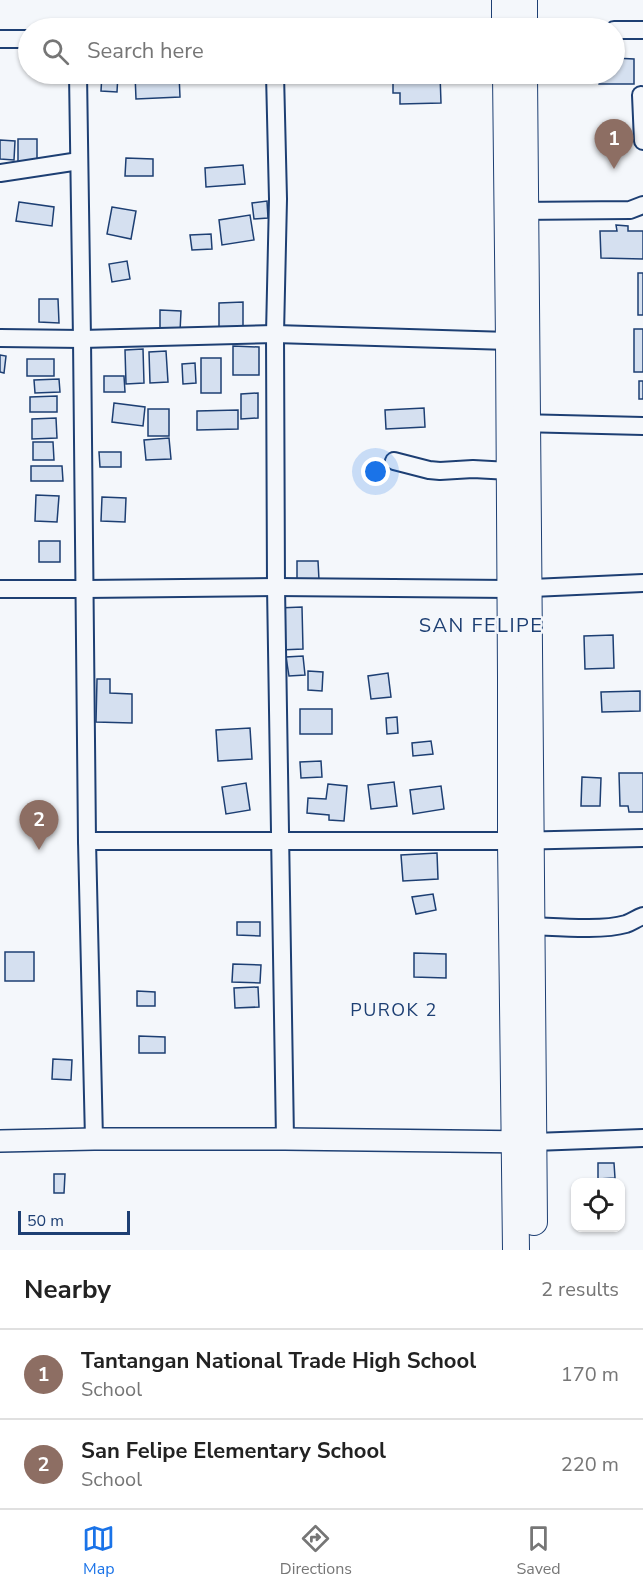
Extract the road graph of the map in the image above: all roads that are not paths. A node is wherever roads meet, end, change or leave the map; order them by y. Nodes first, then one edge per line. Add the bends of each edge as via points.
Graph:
1 (505, 0) edge
2 (524, 0) edge
3 (505, 18) edge
4 (524, 18) edge
5 (625, 30) edge
6 (643, 30) edge
7 (0, 39) edge
8 (18, 39) edge
9 (78, 84) edge
10 (275, 84) edge
11 (507, 84) edge
12 (523, 84) edge
13 (641, 95) dead end
14 (643, 141) edge
15 (79, 161) junction
16 (0, 173) edge
17 (643, 205) edge
18 (517, 211) junction
19 (275, 334) junction
20 (0, 338) edge
21 (82, 339) junction
22 (509, 341) junction
23 (519, 423) junction
24 (643, 426) edge
25 (394, 460) dead end
26 (510, 471) junction
27 (643, 583) edge
28 (276, 587) junction
29 (519, 588) junction
30 (0, 589) edge
31 (85, 589) junction
32 (643, 838) edge
33 (87, 841) junction
34 (280, 841) junction
35 (521, 841) junction
36 (643, 916) edge
37 (532, 926) junction
38 (643, 1138) edge
39 (285, 1139) junction
40 (94, 1140) junction
41 (0, 1141) edge
42 (524, 1143) junction
43 (516, 1250) edge
44 (534, 1250) edge

1 - 3 highway
2 - 4 highway
5 - 6 street
7 - 8 street
9 - 15 street
10 - 19 street
11 - 18 highway
12 - 18 highway
13 - 14 street
15 - 16 street
15 - 21 street
17 - 18 street via 630,210
18 - 22 highway
18 - 23 highway
19 - 21 street
19 - 22 street
19 - 28 street
20 - 21 street
21 - 31 street
22 - 23 highway
23 - 24 street
23 - 26 highway
23 - 29 highway
25 - 26 street via 429,470
26 - 29 highway
27 - 29 street
28 - 29 street
28 - 31 street
28 - 34 street
29 - 35 highway
30 - 31 street
31 - 33 street
32 - 35 street
33 - 34 street
33 - 40 street
34 - 35 street
34 - 39 street
35 - 37 highway
35 - 42 highway
36 - 37 street via 613,926
37 - 42 highway
38 - 42 street
39 - 40 main road
39 - 42 main road
40 - 41 main road
42 - 43 highway
42 - 44 highway

